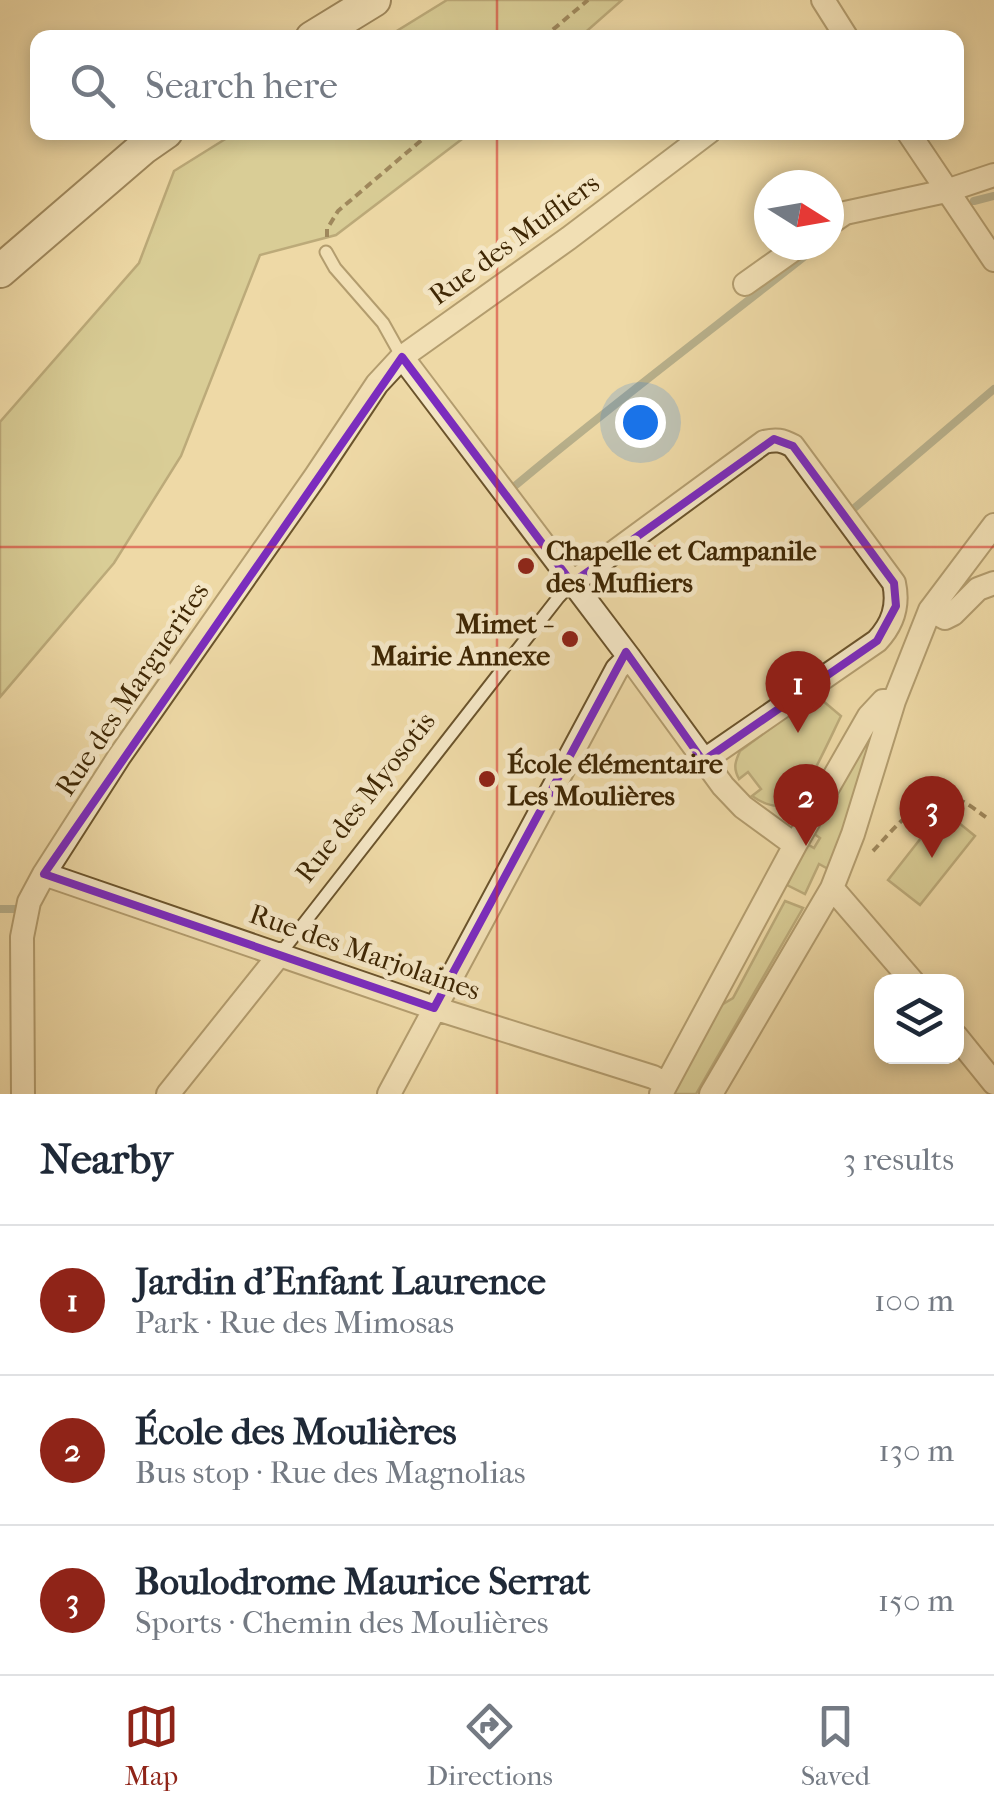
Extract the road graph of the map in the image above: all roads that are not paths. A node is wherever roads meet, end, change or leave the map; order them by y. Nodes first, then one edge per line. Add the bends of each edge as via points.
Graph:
1 (374, 0) edge
2 (823, 0) edge
3 (325, 30) edge
4 (838, 30) edge
5 (154, 140) edge
6 (699, 140) edge
7 (913, 140) edge
8 (994, 175) edge
9 (946, 191) junction
10 (844, 213) edge
11 (326, 252) road end
12 (779, 260) edge
13 (994, 260) edge
14 (0, 271) edge
15 (745, 284) dead end
16 (402, 356) junction
17 (994, 526) edge
18 (572, 583) junction
19 (994, 583) edge
20 (930, 610) junction
21 (629, 657) junction
22 (894, 701) junction
23 (704, 760) junction
24 (795, 845) junction
25 (44, 874) junction
26 (835, 891) junction
27 (280, 954) junction
28 (906, 974) edge
29 (434, 1008) junction
30 (964, 1044) edge
31 (990, 1070) edge
32 (664, 1089) edge
33 (23, 1094) edge
34 (168, 1094) edge
35 (390, 1094) edge
36 (711, 1094) edge

1 - 3 main road
2 - 4 street
5 - 14 main road
6 - 16 street, Rue des Mufliers
7 - 9 street
8 - 9 street
9 - 10 street
9 - 13 street
11 - 16 lane
12 - 15 street
16 - 18 street
16 - 25 street, Rue des Marguerites
17 - 20 street
18 - 21 street
18 - 23 street via 764,442 792,446 894,583 896,606 878,640
18 - 27 lane, Rue des Myosotis
19 - 20 street via 946,618
20 - 22 street
21 - 23 street
21 - 29 street
22 - 24 street via 883,701 869,716
22 - 26 street
23 - 24 street via 743,807
24 - 32 street
25 - 27 street, Rue des Marjolaines
25 - 33 street, Rue des Marguerites via 22,936
26 - 28 street
26 - 36 street
27 - 29 street, Rue des Marjolaines
27 - 34 street, Rue des Myosotis
29 - 32 street, Rue des Marjolaines via 652,1077
29 - 35 street
30 - 31 street

